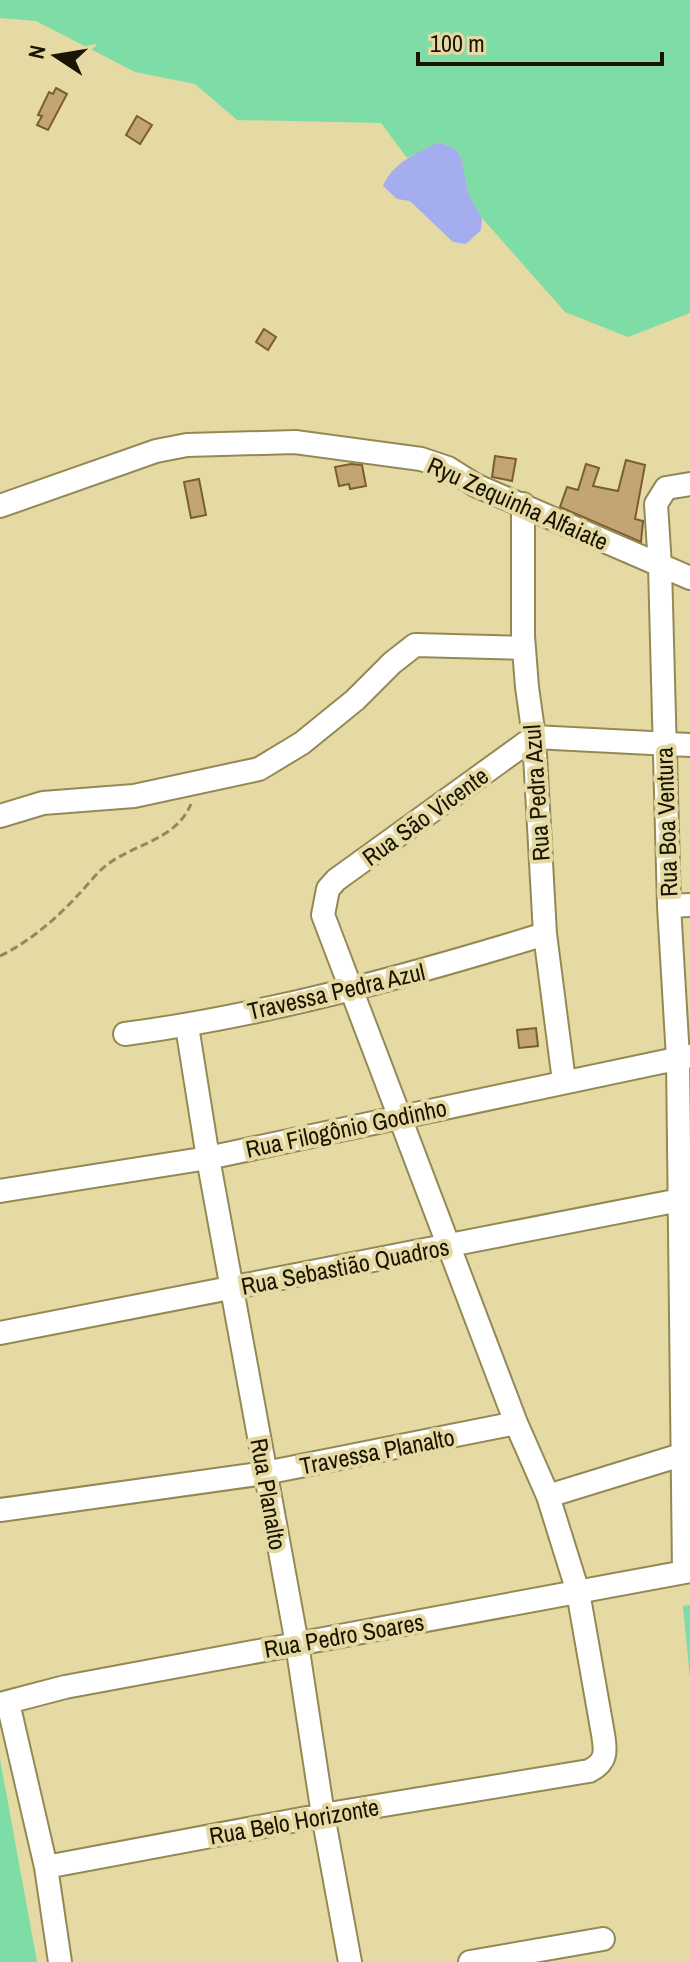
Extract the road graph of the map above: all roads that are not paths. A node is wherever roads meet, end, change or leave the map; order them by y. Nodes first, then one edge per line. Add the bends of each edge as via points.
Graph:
1 (690, 484) edge
2 (523, 504) junction
3 (0, 506) edge
4 (660, 566) junction
5 (690, 578) edge
6 (524, 648) junction
7 (534, 737) junction
8 (663, 743) junction
9 (690, 745) edge
10 (0, 816) edge
11 (679, 905) edge
12 (545, 934) junction
13 (351, 988) junction
14 (187, 1026) junction
15 (125, 1034) dead end
16 (684, 1057) edge
17 (564, 1081) junction
18 (400, 1116) junction
19 (208, 1158) junction
20 (0, 1191) edge
21 (684, 1199) edge
22 (450, 1245) junction
23 (232, 1288) junction
24 (0, 1333) edge
25 (516, 1423) junction
26 (681, 1455) junction
27 (265, 1473) junction
28 (548, 1496) junction
29 (0, 1510) edge
30 (687, 1572) edge
31 (578, 1592) junction
32 (297, 1644) junction
33 (4, 1704) edge
34 (323, 1815) junction
35 (46, 1867) junction
36 (603, 1939) dead end
37 (60, 1962) edge
38 (350, 1962) edge
39 (470, 1962) edge

1 - 4 street, Rua Boa Ventura via 666,488 656,504
2 - 3 street, Ryu Zequinha Alfaiate via 421,459 295,442 156,451
2 - 4 street, Ryu Zequinha Alfaiate
2 - 6 street, Rua Pedra Azul
4 - 5 street, Ryu Zequinha Alfaiate
4 - 8 street, Rua Boa Ventura
6 - 7 street, Rua Pedra Azul
6 - 10 street via 415,645 302,743 259,769 134,796 43,803
7 - 8 street
7 - 12 street, Rua Pedra Azul
7 - 13 street, Rua São Vicente via 328,889 323,915
8 - 9 street
8 - 11 street, Rua Boa Ventura
11 - 16 street, Rua Boa Ventura
12 - 13 street, Travessa Pedra Azul
12 - 17 street, Rua Pedra Azul
13 - 14 street, Travessa Pedra Azul
13 - 18 street
14 - 15 street, Travessa Pedra Azul
14 - 19 street, Rua Planalto
16 - 17 street, Rua Filogônio Godinho
16 - 21 street, Rua Boa Ventura
17 - 18 street, Rua Filogônio Godinho
18 - 19 street, Rua Filogônio Godinho
18 - 22 street
19 - 20 street, Rua Filogônio Godinho
19 - 23 street, Rua Planalto
21 - 22 street, Rua Sebastião Quadros
21 - 26 street, Rua Boa Ventura
22 - 23 street, Rua Sebastião Quadros
22 - 25 street
23 - 24 street, Rua Sebastião Quadros
23 - 27 street, Rua Planalto
25 - 27 street, Travessa Planalto
25 - 28 street
26 - 28 street
26 - 30 street, Rua Boa Ventura
27 - 29 street, Travessa Planalto
27 - 32 street, Rua Planalto
28 - 31 street
30 - 31 street, Rua Pedro Soares
31 - 32 street, Rua Pedro Soares
31 - 34 street, Rua Belo Horizonte via 606,1754 598,1767
32 - 33 street, Rua Pedro Soares via 65,1687
32 - 34 street, Rua Planalto
33 - 35 street
34 - 35 street, Rua Belo Horizonte
34 - 38 street, Rua Planalto
35 - 37 street
36 - 39 street

